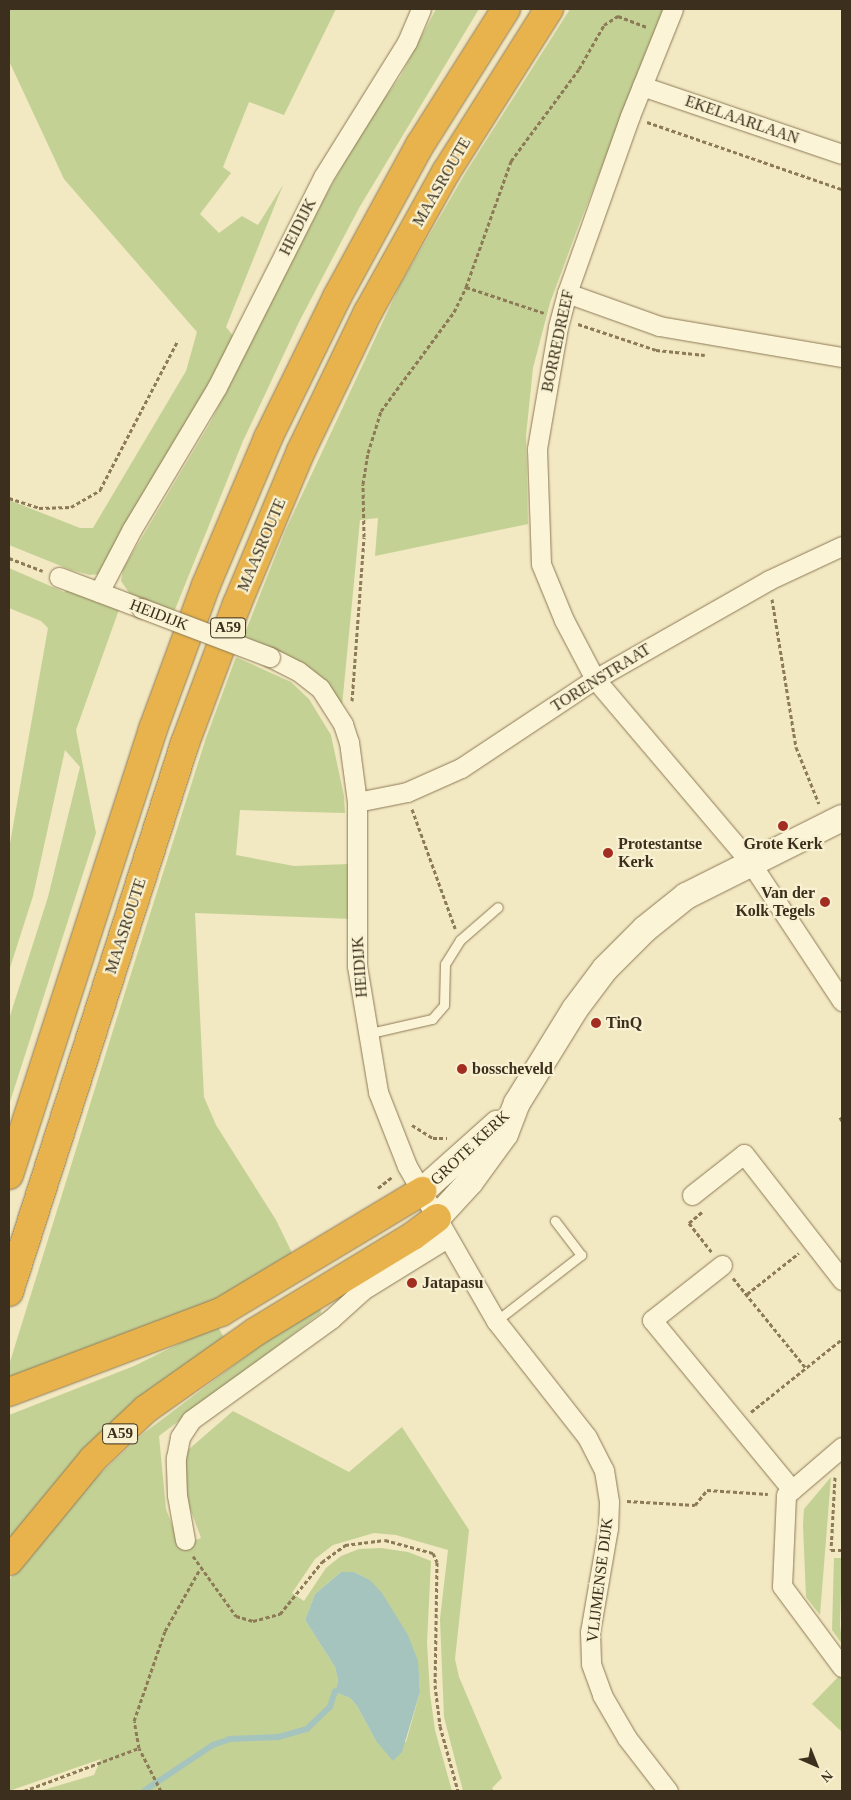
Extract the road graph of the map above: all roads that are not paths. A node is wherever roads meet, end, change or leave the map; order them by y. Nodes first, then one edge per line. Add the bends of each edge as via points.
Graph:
1 (421, 9) edge
2 (506, 9) edge
3 (549, 9) edge
4 (673, 9) edge
5 (642, 86) junction
6 (842, 154) edge
7 (567, 293) junction
8 (842, 357) edge
9 (842, 546) edge
10 (59, 577) road end
11 (99, 592) junction
12 (595, 679) junction
13 (357, 802) junction
14 (835, 822) edge
15 (750, 862) junction
16 (498, 907) dead end
17 (842, 1000) edge
18 (366, 1034) junction
19 (517, 1103) junction
20 (9, 1175) edge
21 (422, 1191) junction
22 (692, 1195) road end
23 (555, 1221) dead end
24 (442, 1228) junction
25 (722, 1265) road end
26 (842, 1280) edge
27 (9, 1292) edge
28 (496, 1321) junction
29 (9, 1392) edge
30 (839, 1450) edge
31 (789, 1492) junction
32 (185, 1540) dead end
33 (9, 1561) edge
34 (842, 1668) edge
35 (668, 1791) edge

1 - 11 street, HEIDIJK via 407,42 323,177 217,387 132,529
2 - 20 highway, A59 via 420,145 337,297 268,438 206,586 153,729
3 - 27 highway, MAASROUTE / A59 via 446,172 368,312 300,451 237,604 185,743
4 - 5 street, BORREDREEF
5 - 6 street, EKELAARLAAN
5 - 7 street, BORREDREEF
7 - 8 street via 659,326
7 - 12 street, BORREDREEF via 537,449 541,564 564,620
9 - 12 street, TORENSTRAAT via 769,580
10 - 11 street
11 - 13 street, HEIDIJK, bridge via 270,657 298,671 320,688 343,724 349,742
12 - 13 street, TORENSTRAAT via 461,768 407,792
12 - 15 street, BORREDREEF
13 - 18 street, HEIDIJK via 357,966
14 - 15 main road, GROTE KERK
15 - 17 street, BORREDREEF
15 - 19 main road, GROTE KERK via 686,896 645,929 605,969 576,1008
16 - 18 lane via 460,940 445,964 444,1005 432,1019
18 - 21 street, HEIDIJK via 378,1092 392,1133
19 - 21 main road, GROTE KERK via 449,1170
19 - 24 main road, GROTE KERK via 505,1134
21 - 24 street, HEIDIJK
21 - 29 highway via 221,1312
22 - 26 street via 744,1154
23 - 28 lane via 582,1255
24 - 28 street, VLIJMENSE DIJK
24 - 32 street via 331,1319 191,1420 180,1437 176,1458 177,1495
24 - 33 highway, A59 via 413,1236 217,1356 146,1409 93,1459
25 - 31 street via 652,1320
28 - 35 street, VLIJMENSE DIJK via 587,1436 604,1470 609,1502 608,1528 590,1632 591,1664 602,1695 627,1738
30 - 31 street
31 - 34 street via 782,1586

